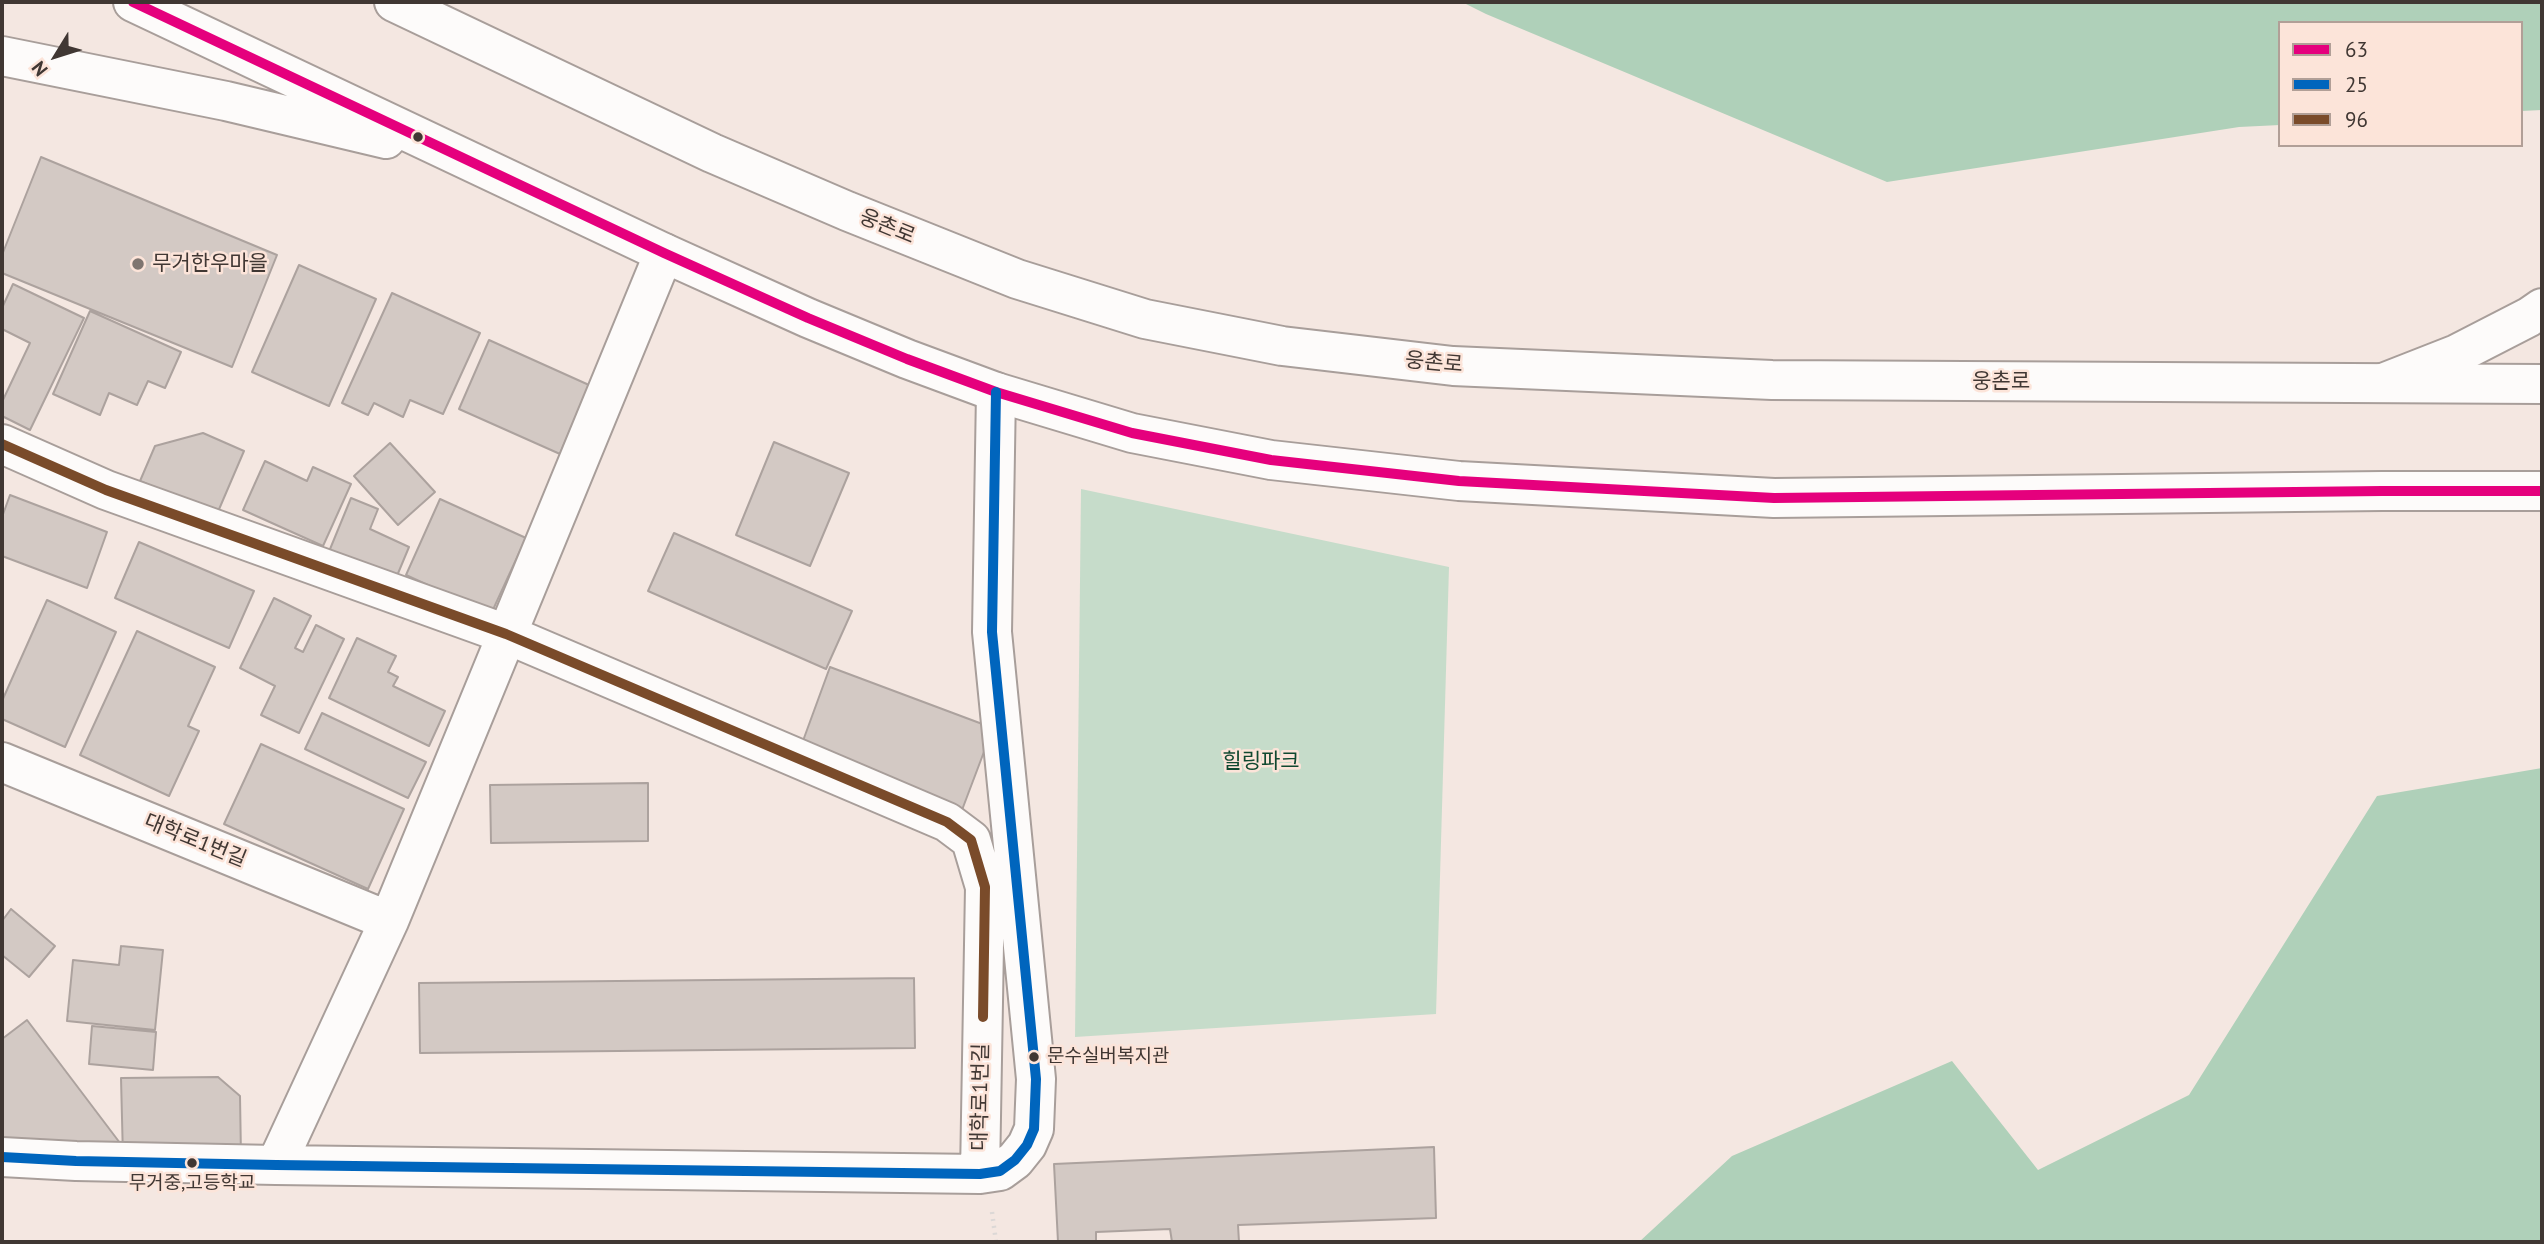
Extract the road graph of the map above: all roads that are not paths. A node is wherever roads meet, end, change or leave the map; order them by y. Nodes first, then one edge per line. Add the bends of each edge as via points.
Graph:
1 (133, 2) edge
2 (394, 2) edge
3 (2, 56) edge
4 (461, 156) junction
5 (664, 253) junction
6 (2542, 307) edge
7 (2379, 384) junction
8 (2542, 384) edge
9 (996, 392) junction
10 (2, 444) edge
11 (2542, 491) edge
12 (506, 634) junction
13 (2, 762) edge
14 (389, 921) junction
15 (2, 1157) edge
16 (276, 1165) junction
17 (980, 1174) junction

1 - 4 main road
2 - 7 main road, 웅촌로 via 847,212 993,269 1145,319 1255,341 1453,366 1758,380
3 - 4 main road via 226,101
4 - 5 main road
5 - 9 main road via 882,349
5 - 12 main road
6 - 7 main road via 2457,354
7 - 8 main road, 웅촌로
9 - 11 main road via 1132,433 1258,457 1458,481 1774,498
9 - 17 main road via 992,632 1036,1079 1034,1129 1027,1145 1000,1171
10 - 12 main road, 대학로1번길 via 106,490
12 - 14 main road
12 - 17 main road, 대학로1번길 via 947,822 971,840 985,887
13 - 14 main road, 대학로1번길
14 - 16 main road
15 - 16 main road, 대학로1번길
16 - 17 main road, 대학로1번길

